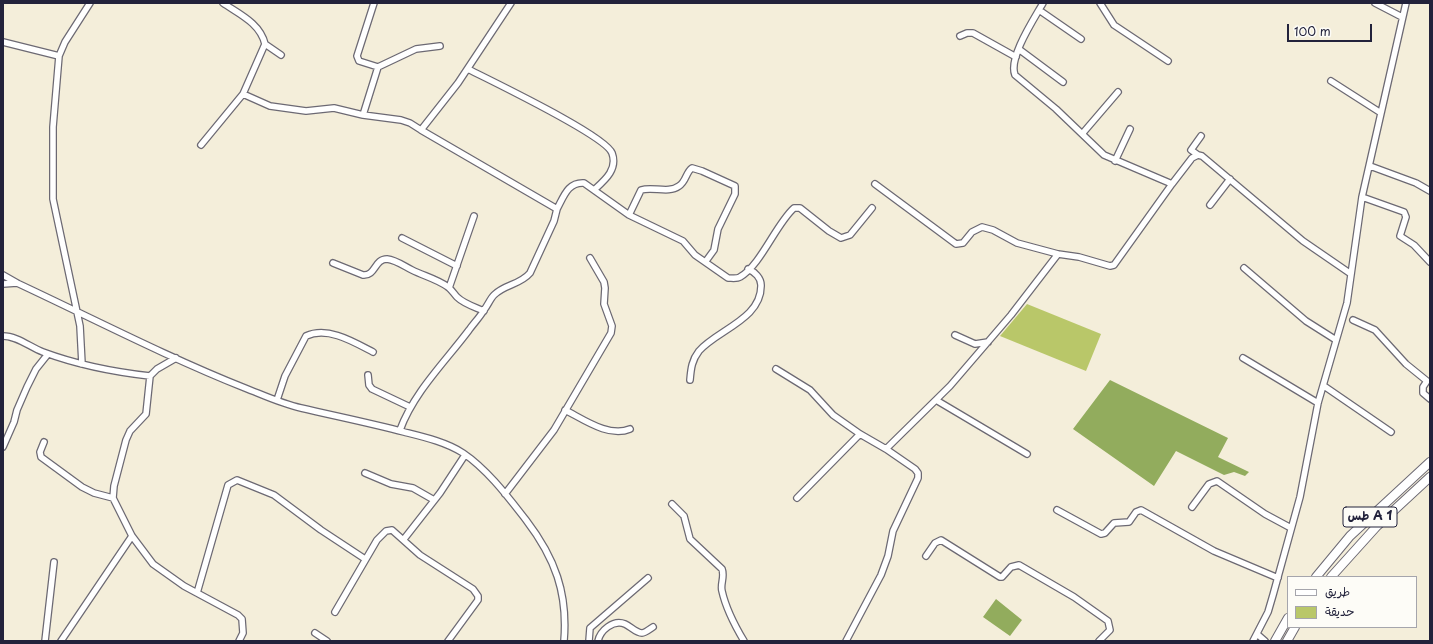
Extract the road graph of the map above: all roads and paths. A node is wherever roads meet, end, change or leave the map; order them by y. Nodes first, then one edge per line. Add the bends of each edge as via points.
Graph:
1 (90, 3) edge
2 (223, 3) edge
3 (374, 3) edge
4 (511, 3) edge
5 (1100, 3) edge
6 (1375, 3) edge
7 (1406, 3) edge
8 (1040, 5) edge
9 (1402, 17) junction
10 (960, 36) dead end
11 (1081, 39) dead end
12 (3, 42) edge
13 (265, 44) junction
14 (440, 46) dead end
15 (1020, 50) junction
16 (280, 55) dead end
17 (59, 56) junction
18 (1016, 57) junction
19 (1168, 61) dead end
20 (378, 67) junction
21 (468, 69) junction
22 (1331, 81) dead end
23 (1063, 82) dead end
24 (1118, 92) dead end
25 (243, 94) junction
26 (1381, 112) junction
27 (363, 115) junction
28 (1130, 129) dead end
29 (421, 130) junction
30 (1082, 134) junction
31 (1201, 136) dead end
32 (201, 144) dead end
33 (1198, 155) junction
34 (1115, 161) junction
35 (1370, 166) junction
36 (1230, 179) junction
37 (875, 184) dead end
38 (1172, 184) junction
39 (595, 190) junction
40 (1430, 191) edge
41 (1362, 198) junction
42 (1210, 205) dead end
43 (872, 208) dead end
44 (557, 209) junction
45 (629, 215) junction
46 (474, 216) dead end
47 (402, 238) dead end
48 (1058, 254) junction
49 (590, 258) dead end
50 (706, 261) junction
51 (1430, 262) edge
52 (333, 263) dead end
53 (458, 266) junction
54 (1244, 268) dead end
55 (748, 270) junction
56 (1351, 274) junction
57 (3, 275) edge
58 (17, 283) junction
59 (3, 284) edge
60 (449, 288) junction
61 (77, 311) junction
62 (484, 311) junction
63 (1353, 320) dead end
64 (955, 335) dead end
65 (3, 336) edge
66 (1336, 340) junction
67 (989, 341) junction
68 (373, 352) dead end
69 (48, 354) junction
70 (176, 358) junction
71 (1243, 358) dead end
72 (82, 364) junction
73 (776, 369) dead end
74 (368, 375) dead end
75 (150, 376) junction
76 (690, 380) dead end
77 (1429, 380) edge
78 (1324, 386) junction
79 (1430, 399) edge
80 (277, 400) junction
81 (936, 400) junction
82 (1318, 403) junction
83 (410, 407) junction
84 (565, 410) junction
85 (630, 429) dead end
86 (400, 430) junction
87 (1391, 432) dead end
88 (860, 434) junction
89 (44, 442) dead end
90 (3, 447) edge
91 (886, 449) junction
92 (1027, 454) dead end
93 (465, 455) junction
94 (1430, 462) edge
95 (365, 473) dead end
96 (1430, 477) edge
97 (505, 494) junction
98 (113, 498) junction
99 (797, 498) dead end
100 (434, 500) junction
101 (672, 504) dead end
102 (1192, 507) dead end
103 (1057, 510) dead end
104 (1291, 528) junction
105 (132, 536) junction
106 (404, 539) junction
107 (926, 556) dead end
108 (365, 559) junction
109 (54, 562) dead end
110 (1317, 576) edge
111 (1332, 576) edge
112 (648, 578) dead end
113 (1278, 578) junction
114 (197, 593) junction
115 (335, 612) dead end
116 (1287, 620) edge
117 (653, 627) dead end
118 (1294, 628) edge
119 (315, 633) dead end
120 (1258, 634) junction
121 (45, 641) edge
122 (61, 641) edge
123 (239, 641) edge
124 (327, 641) edge
125 (448, 641) edge
126 (564, 641) edge
127 (590, 641) edge
128 (598, 641) edge
129 (744, 641) edge
130 (846, 641) edge
131 (1099, 641) edge
132 (1253, 641) edge
133 (1265, 641) edge
134 (1275, 641) edge
135 (1287, 641) edge

1 - 17 street
2 - 13 street via 255,25 261,32
3 - 20 street via 357,56 359,61
4 - 21 street
5 - 19 street via 1114,25
6 - 9 street
7 - 9 street
8 - 11 street
8 - 15 street
9 - 26 street
10 - 18 street via 972,33
12 - 17 street
13 - 16 street
13 - 25 street
14 - 20 street via 416,49
15 - 18 street
15 - 23 street
17 - 61 street via 54,120 53,198
18 - 30 street via 1013,70 1016,75
20 - 27 street
21 - 29 street
21 - 39 street via 586,131 609,148 613,159 611,172
22 - 26 street
24 - 30 street
25 - 27 street via 276,108 306,111 334,108
25 - 32 street
26 - 35 street
27 - 29 street via 401,120
28 - 34 street
29 - 44 street
30 - 34 street via 1104,155
31 - 33 street via 1191,150
33 - 36 street
33 - 38 street via 1192,158
34 - 38 street
35 - 40 street
35 - 41 street
36 - 42 street
36 - 56 street via 1298,237
37 - 48 street via 956,244 963,243 972,232 982,227 1018,244
38 - 48 street via 1114,265 1079,256
39 - 44 street via 584,183 576,182 570,186
39 - 45 street
41 - 51 street via 1404,212 1406,217 1400,236
41 - 56 street
43 - 55 street via 850,235 841,238 800,208 794,208
44 - 62 street via 530,272 518,283 496,292
45 - 50 street via 683,241 692,252
45 - 50 street via 641,190 674,189 683,182 692,168 735,186 735,194 718,229 714,250
46 - 53 street
47 - 53 street
48 - 67 street
49 - 84 street via 604,282 604,304 612,326 611,333
50 - 55 street via 728,278 740,277
52 - 60 street via 368,275 378,262 389,259
53 - 60 street
54 - 66 street via 1306,320
55 - 76 street via 756,274 761,282 755,306 701,349 694,358
56 - 66 street via 1347,303
57 - 58 street
58 - 59 street
58 - 61 street
60 - 62 street via 463,302
61 - 70 street
61 - 72 street
62 - 83 street via 454,346
63 - 77 street via 1375,330 1406,364
64 - 67 street via 975,344
65 - 69 street
66 - 78 street
67 - 81 street
68 - 80 street via 342,337 317,333 306,336 285,376
69 - 72 street
69 - 90 street via 27,387
70 - 75 street
70 - 80 street
71 - 82 street
72 - 75 street via 109,371
73 - 88 street via 810,390 833,415
74 - 83 street via 372,389
75 - 98 street via 146,414 130,431 126,440
77 - 79 street via 1423,388 1423,393
78 - 82 street
78 - 87 street
80 - 86 street via 299,408
81 - 91 street
81 - 92 street
82 - 104 street via 1300,497
83 - 86 street
84 - 85 street via 613,431
84 - 97 street via 533,460
86 - 93 street via 446,445
88 - 91 street
88 - 99 street
89 - 98 street via 41,457 82,487
91 - 130 street via 915,468 918,478 893,531 881,575
93 - 97 street
93 - 100 street
94 - 110 highway, طس A 1 via 1350,536
95 - 100 street via 391,484 413,488
96 - 111 highway, طس A 1 via 1377,526
97 - 126 street via 552,558 563,600
98 - 105 street
100 - 106 street
101 - 129 street via 684,516 690,539 722,569 722,590
102 - 104 street via 1209,484 1217,481 1265,514
103 - 113 street via 1101,534 1114,524 1129,522 1136,512 1141,510 1214,551
104 - 113 street
105 - 114 street via 153,564
105 - 122 street
106 - 108 street via 392,530 386,531
106 - 125 street via 420,555 473,589 478,596 478,600
107 - 131 street via 935,542 941,540 1000,577 1010,567 1019,564 1108,621 1110,630
108 - 114 street via 274,495 238,480 228,485
108 - 115 street
109 - 121 street
112 - 127 street via 590,628
113 - 120 street via 1268,612
114 - 123 street via 242,619 243,633
116 - 134 highway
117 - 128 street via 639,633 619,623 603,630
118 - 135 highway
119 - 124 street
120 - 132 street
120 - 133 street

